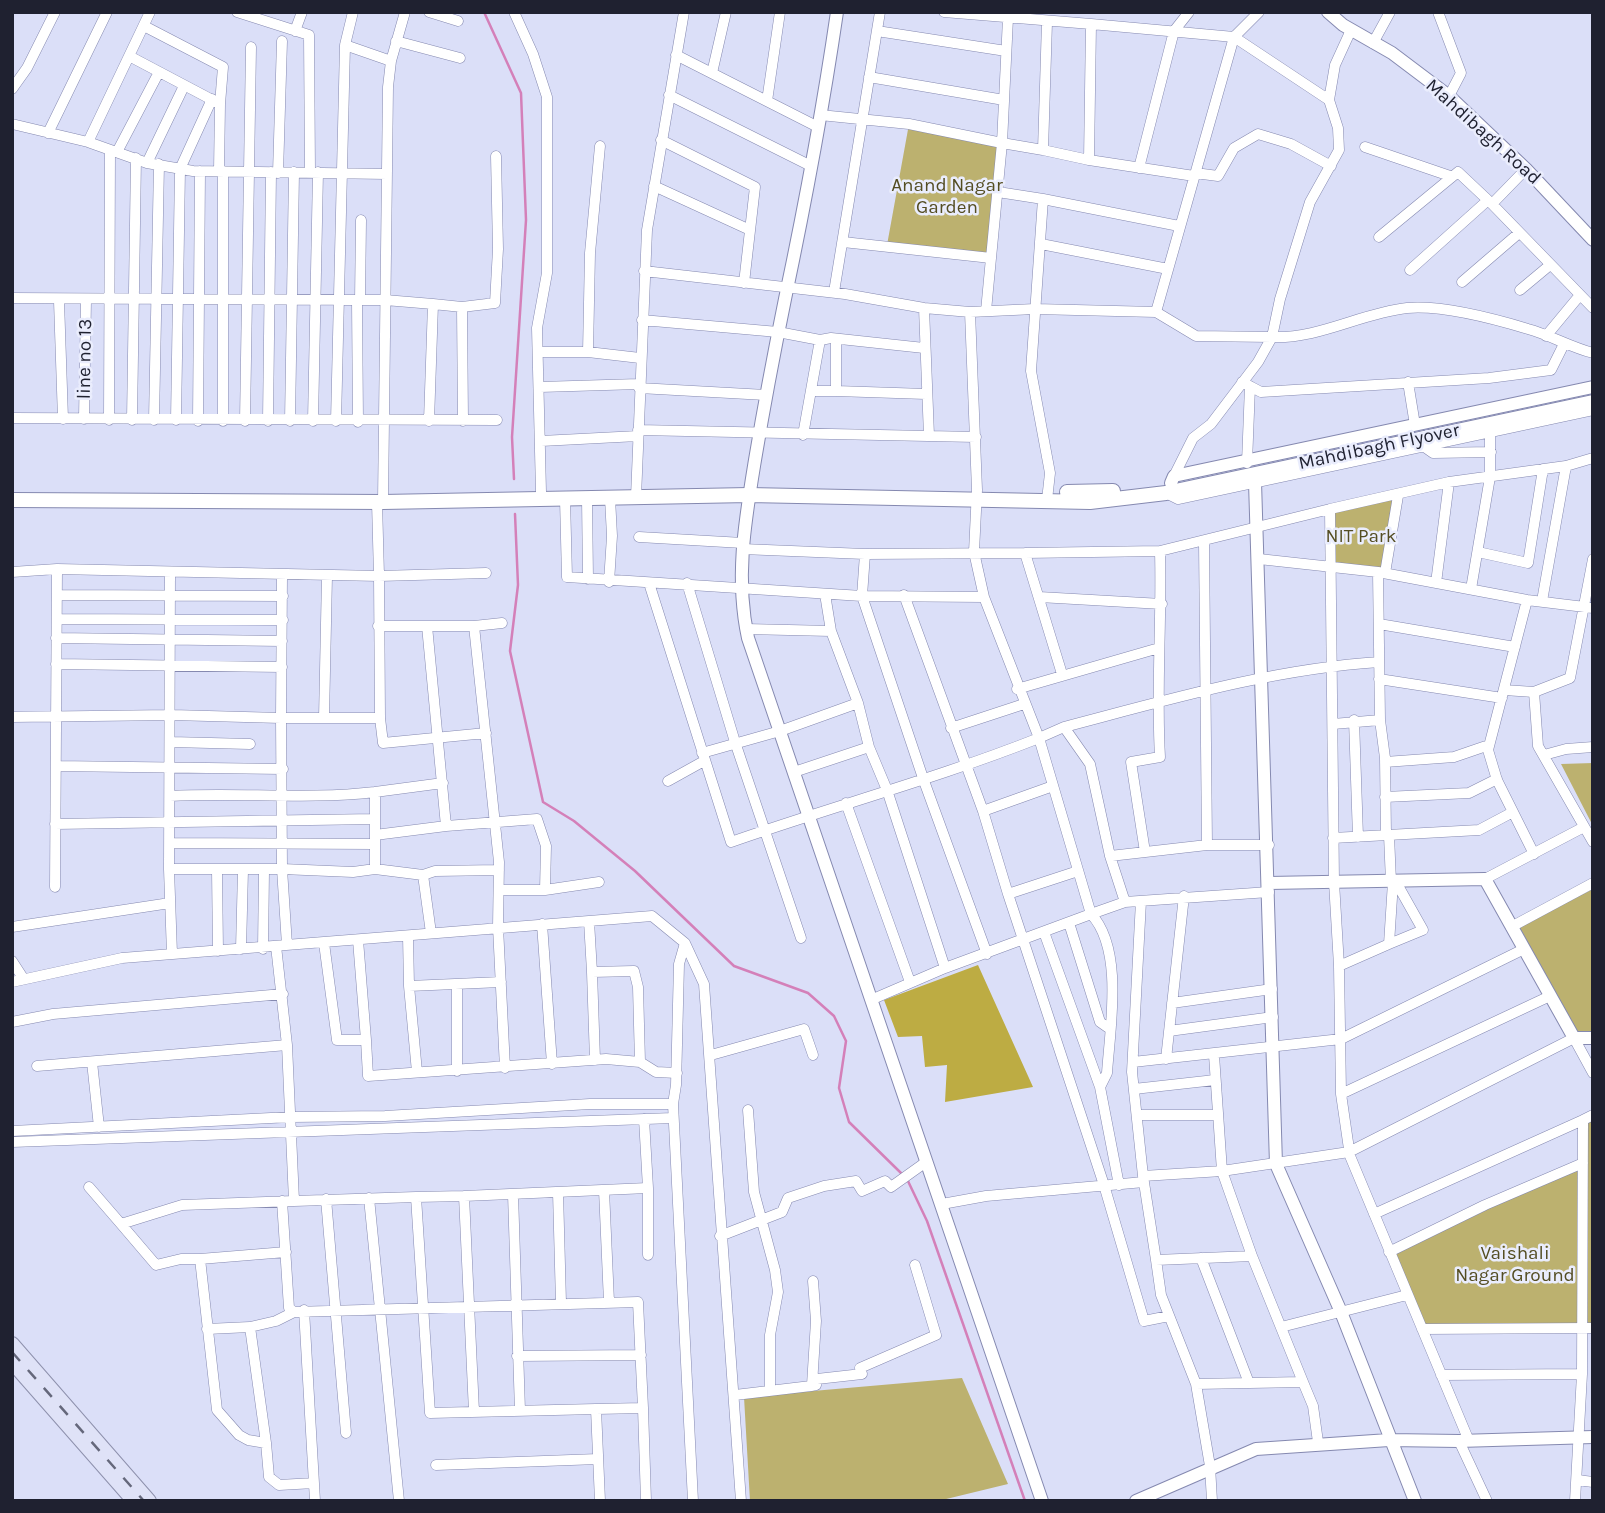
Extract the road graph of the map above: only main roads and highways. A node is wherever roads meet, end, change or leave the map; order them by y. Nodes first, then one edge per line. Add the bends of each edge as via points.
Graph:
1 (1593, 394) edge
2 (1593, 402) edge
3 (1175, 485) junction
4 (12, 492) edge
5 (636, 494) junction
6 (512, 497) junction
7 (12, 500) edge
8 (381, 500) junction
9 (12, 1341) edge
10 (12, 1364) edge
11 (133, 1501) edge
12 (151, 1501) edge

1 - 3 main road, Mahdibagh Flyover
2 - 3 main road, Mahdibagh Flyover
3 - 5 main road via 1090,502 1047,496
4 - 8 main road
5 - 6 main road
5 - 6 main road via 541,492
6 - 8 main road
7 - 8 main road
9 - 12 main road
10 - 11 main road

